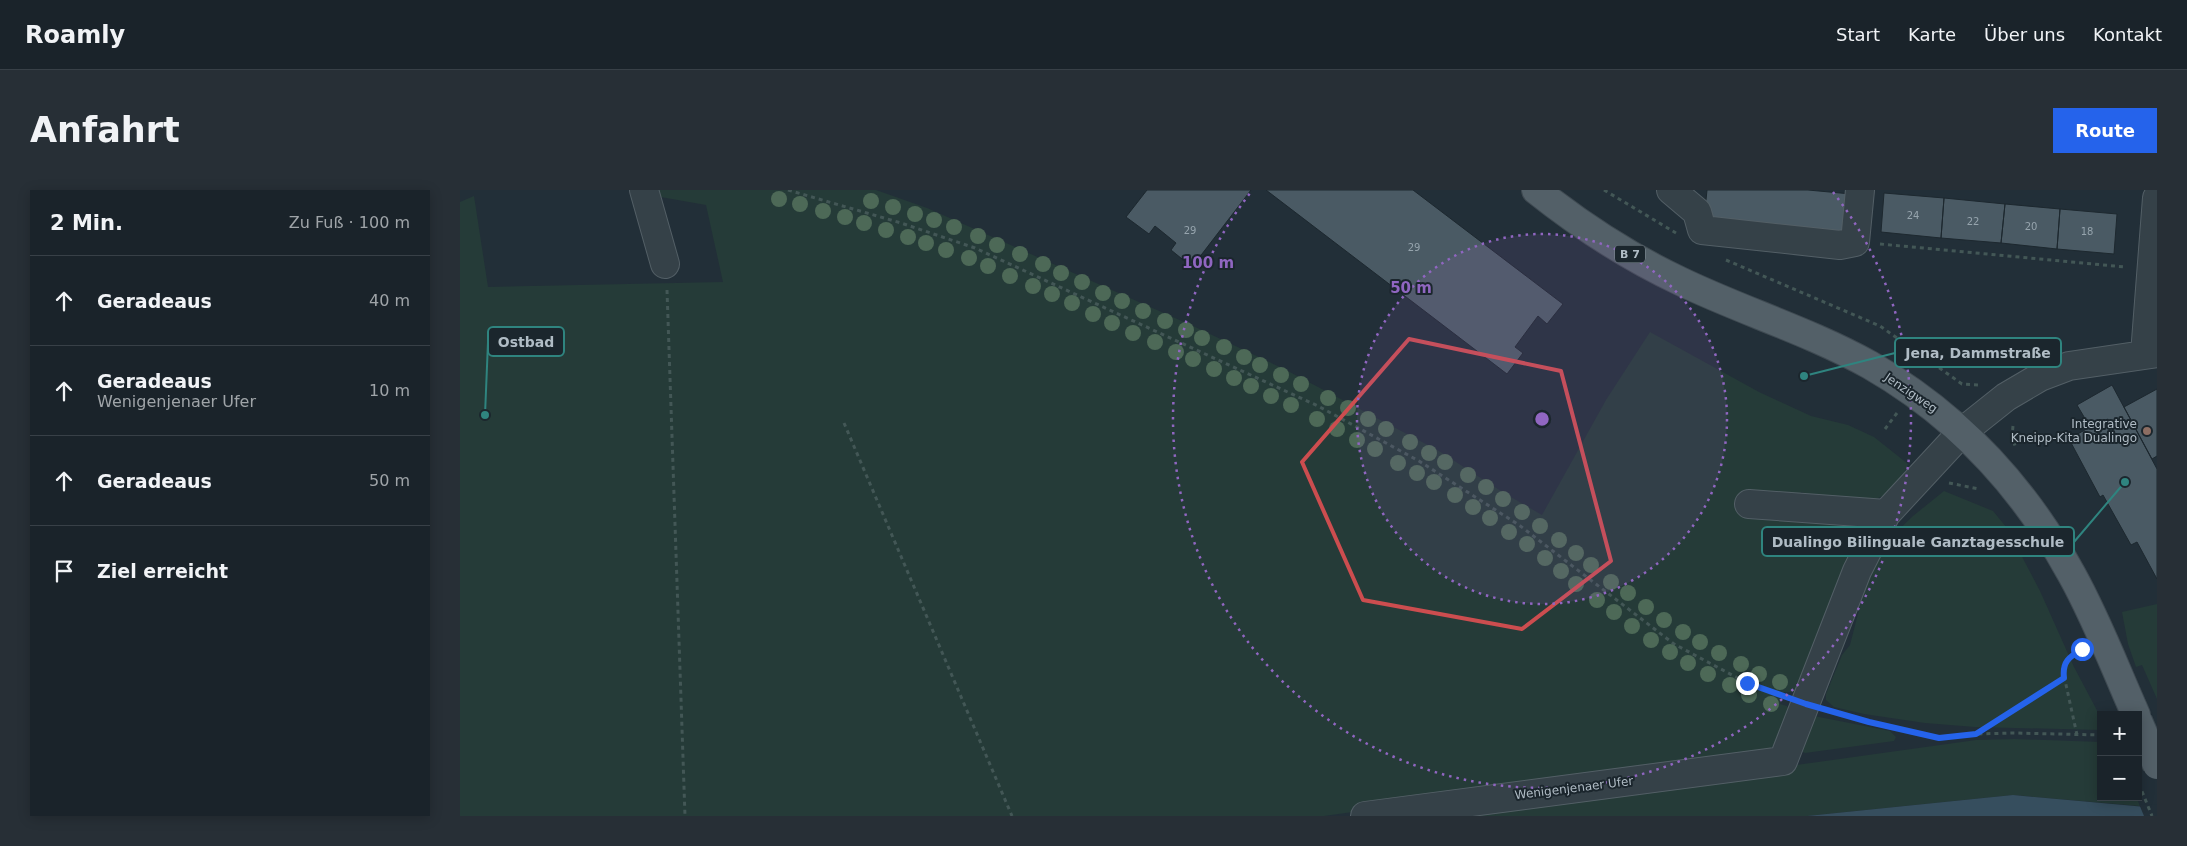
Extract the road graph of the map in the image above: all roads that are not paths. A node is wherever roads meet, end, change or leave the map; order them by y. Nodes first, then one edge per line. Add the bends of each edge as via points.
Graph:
1 (644, 190) edge
2 (1536, 190) edge
3 (1671, 190) edge
4 (1860, 190) edge
5 (2157, 198) edge
6 (665, 264) road end
7 (2151, 354) edge
8 (1962, 432) junction
9 (1749, 504) dead end
10 (1886, 514) junction
11 (2133, 711) edge
12 (2142, 730) edge
13 (2157, 765) edge
14 (1365, 816) edge

1 - 6 street
2 - 8 main road, Jenzigweg / B 7 via 1620,248 1679,281 1868,365 1913,392
3 - 4 street via 1697,212 1702,230 1840,245 1855,242
5 - 7 street via 2151,270
7 - 8 street via 2069,366 2040,377 1996,404
8 - 10 street
8 - 11 main road, Jenzigweg / B 7 via 1996,465 2036,516 2072,575 2097,654
9 - 10 street
10 - 14 street, Wenigenjenaer Ufer via 1857,571 1783,761
12 - 13 main road, bridge

